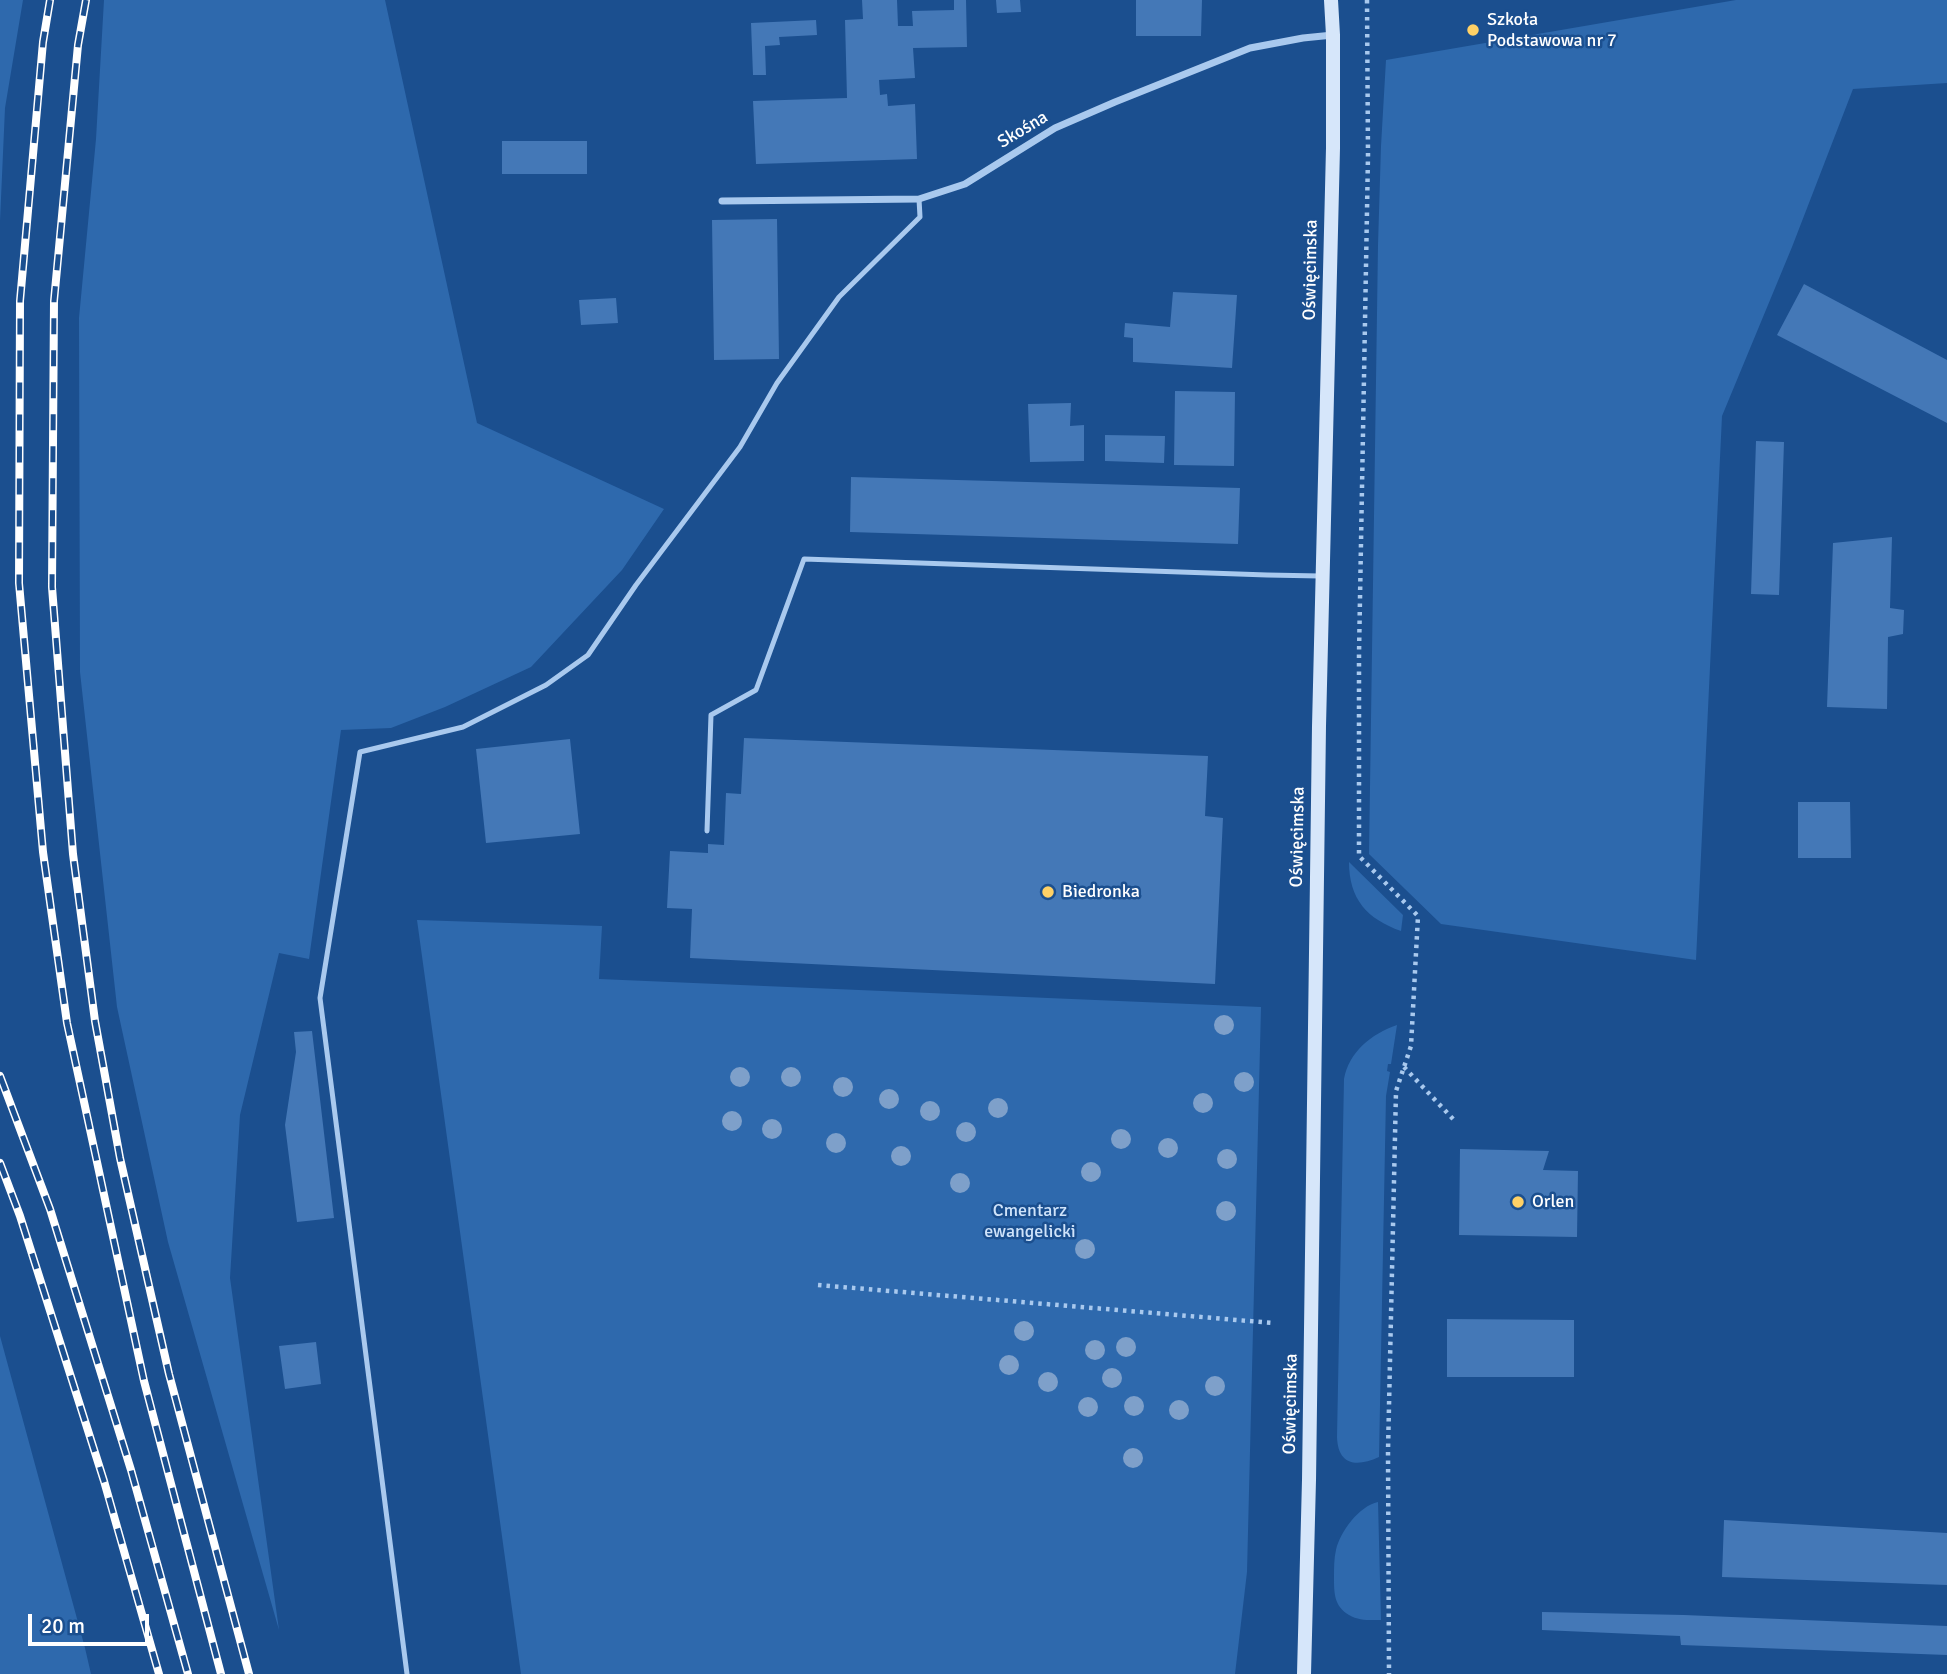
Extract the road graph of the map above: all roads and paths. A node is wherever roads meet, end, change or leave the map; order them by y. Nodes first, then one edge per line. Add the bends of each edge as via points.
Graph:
1 (1331, 0) edge
2 (1367, 0) edge
3 (1333, 35) junction
4 (919, 199) junction
5 (722, 201) dead end
6 (1324, 576) junction
7 (1348, 653) dead end
8 (1360, 654) junction
9 (707, 831) dead end
10 (1404, 1067) junction
11 (1454, 1120) dead end
12 (818, 1286) dead end
13 (1273, 1323) dead end
14 (407, 1674) edge
15 (1304, 1674) edge
16 (1389, 1674) edge

1 - 3 main road, Oświęcimska
2 - 8 path
3 - 4 street, Skośna via 1250,48 1055,128 965,184
3 - 6 main road, Oświęcimska
4 - 5 street, Skośna
4 - 14 lane via 920,216 839,297 777,383 740,447 587,655 546,685 463,727 360,752 320,998
6 - 9 lane via 804,559 755,690 711,715
6 - 15 main road, Oświęcimska
7 - 8 path
8 - 10 path via 1359,856 1418,916 1411,1046
10 - 11 path
10 - 16 path via 1396,1091 1395,1119
12 - 13 path

